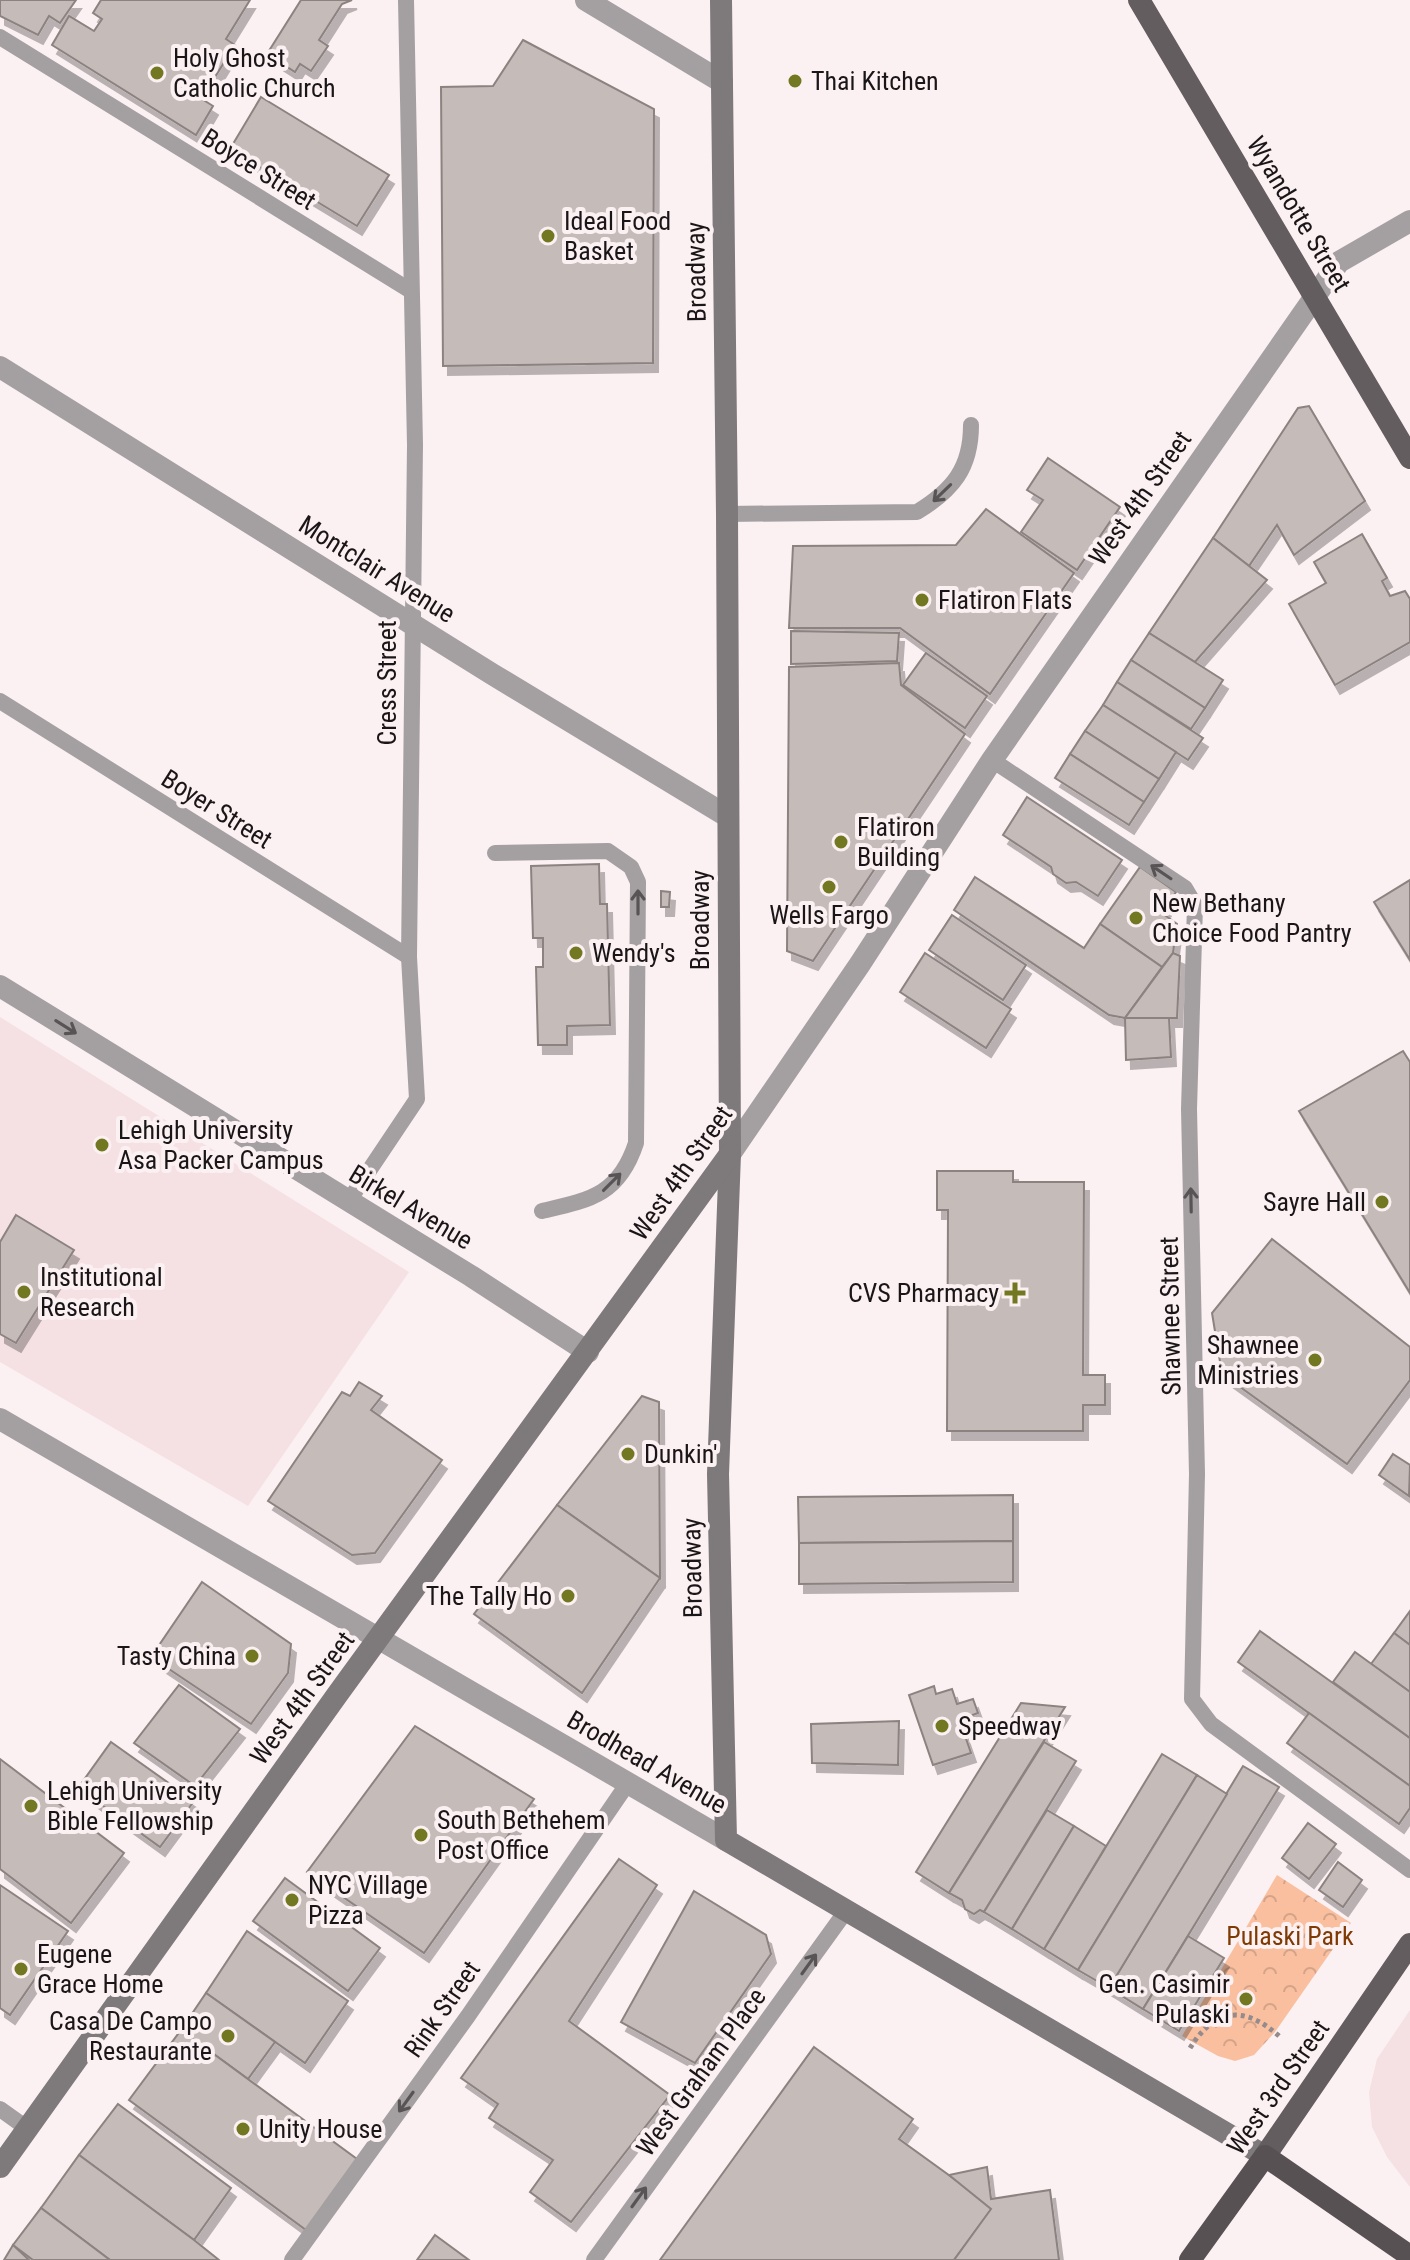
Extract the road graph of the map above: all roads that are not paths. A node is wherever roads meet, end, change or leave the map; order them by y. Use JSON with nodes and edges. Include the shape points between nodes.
{"nodes":[{"id":1,"x":406,"y":0,"type":"edge"},
{"id":2,"x":586,"y":0,"type":"edge"},
{"id":3,"x":721,"y":0,"type":"edge"},
{"id":4,"x":1139,"y":0,"type":"edge"},
{"id":5,"x":0,"y":37,"type":"edge"},
{"id":6,"x":722,"y":82,"type":"junction"},
{"id":7,"x":1410,"y":221,"type":"edge"},
{"id":8,"x":411,"y":291,"type":"junction"},
{"id":9,"x":1314,"y":295,"type":"junction"},
{"id":10,"x":0,"y":367,"type":"edge"},
{"id":11,"x":971,"y":425,"type":"dead end"},
{"id":12,"x":1410,"y":458,"type":"edge"},
{"id":13,"x":727,"y":514,"type":"junction"},
{"id":14,"x":411,"y":623,"type":"junction"},
{"id":15,"x":0,"y":701,"type":"edge"},
{"id":16,"x":992,"y":760,"type":"junction"},
{"id":17,"x":727,"y":816,"type":"junction"},
{"id":18,"x":495,"y":853,"type":"dead end"},
{"id":19,"x":409,"y":957,"type":"junction"},
{"id":20,"x":0,"y":986,"type":"edge"},
{"id":21,"x":730,"y":1154,"type":"junction"},
{"id":22,"x":348,"y":1202,"type":"junction"},
{"id":23,"x":542,"y":1211,"type":"dead end"},
{"id":24,"x":588,"y":1352,"type":"junction"},
{"id":25,"x":0,"y":1419,"type":"edge"},
{"id":26,"x":379,"y":1639,"type":"junction"},
{"id":27,"x":628,"y":1783,"type":"junction"},
{"id":28,"x":726,"y":1840,"type":"junction"},
{"id":29,"x":1410,"y":1870,"type":"edge"},
{"id":30,"x":846,"y":1911,"type":"junction"},
{"id":31,"x":1410,"y":1944,"type":"edge"},
{"id":32,"x":0,"y":2109,"type":"edge"},
{"id":33,"x":28,"y":2129,"type":"junction"},
{"id":34,"x":1265,"y":2156,"type":"junction"},
{"id":35,"x":0,"y":2167,"type":"edge"},
{"id":36,"x":1410,"y":2256,"type":"edge"},
{"id":37,"x":292,"y":2260,"type":"edge"},
{"id":38,"x":594,"y":2260,"type":"edge"},
{"id":39,"x":1190,"y":2260,"type":"edge"}],
"edges":[{"from":1,"to":8,"type":"lane","name":"Cress Street"},
{"from":2,"to":6,"type":"street"},
{"from":3,"to":6,"type":"main road","name":"Broadway"},
{"from":4,"to":9,"type":"main road","name":"Wyandotte Street"},
{"from":5,"to":8,"type":"lane","name":"Boyce Street"},
{"from":6,"to":13,"type":"main road","name":"Broadway"},
{"from":7,"to":9,"type":"street","name":"West 4th Street","via":[[1339,262]]},
{"from":8,"to":14,"type":"lane","name":"Cress Street"},
{"from":9,"to":12,"type":"main road","name":"Wyandotte Street"},
{"from":9,"to":16,"type":"street","name":"West 4th Street"},
{"from":10,"to":14,"type":"street","name":"Montclair Avenue"},
{"from":11,"to":13,"type":"lane","one_way":true,"via":[[971,447],[960,475],[941,497],[917,512]]},
{"from":13,"to":17,"type":"main road","name":"Broadway"},
{"from":14,"to":17,"type":"street","name":"Montclair Avenue"},
{"from":14,"to":19,"type":"lane","name":"Cress Street"},
{"from":15,"to":19,"type":"lane","name":"Boyer Street"},
{"from":16,"to":21,"type":"street","name":"West 4th Street"},
{"from":29,"to":16,"type":"lane","name":"Shawnee Street","one_way":true,"via":[[1211,1724],[1192,1699],[1197,1474],[1189,1109],[1195,905],[1185,888]]},
{"from":17,"to":21,"type":"main road","name":"Broadway"},
{"from":23,"to":18,"type":"lane","one_way":true,"via":[[589,1200],[606,1189],[631,1159],[636,1143],[638,882],[631,867],[608,851]]},
{"from":19,"to":22,"type":"lane","name":"Cress Street","via":[[417,1099]]},
{"from":20,"to":22,"type":"street","name":"Birkel Avenue","one_way":true},
{"from":21,"to":24,"type":"main road","name":"West 4th Street"},
{"from":21,"to":28,"type":"main road","name":"Broadway","via":[[718,1474]]},
{"from":22,"to":24,"type":"street","name":"Birkel Avenue"},
{"from":24,"to":26,"type":"main road","name":"West 4th Street"},
{"from":25,"to":26,"type":"street","name":"Brodhead Avenue"},
{"from":26,"to":27,"type":"street","name":"Brodhead Avenue"},
{"from":26,"to":33,"type":"main road","name":"West 4th Street"},
{"from":27,"to":28,"type":"street","name":"Brodhead Avenue"},
{"from":27,"to":37,"type":"lane","name":"Rink Street","one_way":true},
{"from":28,"to":30,"type":"main road","name":"Brodhead Avenue"},
{"from":30,"to":34,"type":"main road","name":"Brodhead Avenue"},
{"from":38,"to":30,"type":"lane","name":"West Graham Place","one_way":true},
{"from":31,"to":34,"type":"main road","name":"West 3rd Street"},
{"from":32,"to":33,"type":"lane"},
{"from":33,"to":35,"type":"main road","name":"West 4th Street"},
{"from":34,"to":36,"type":"highway"},
{"from":34,"to":39,"type":"highway","name":"West 3rd Street"}]}
